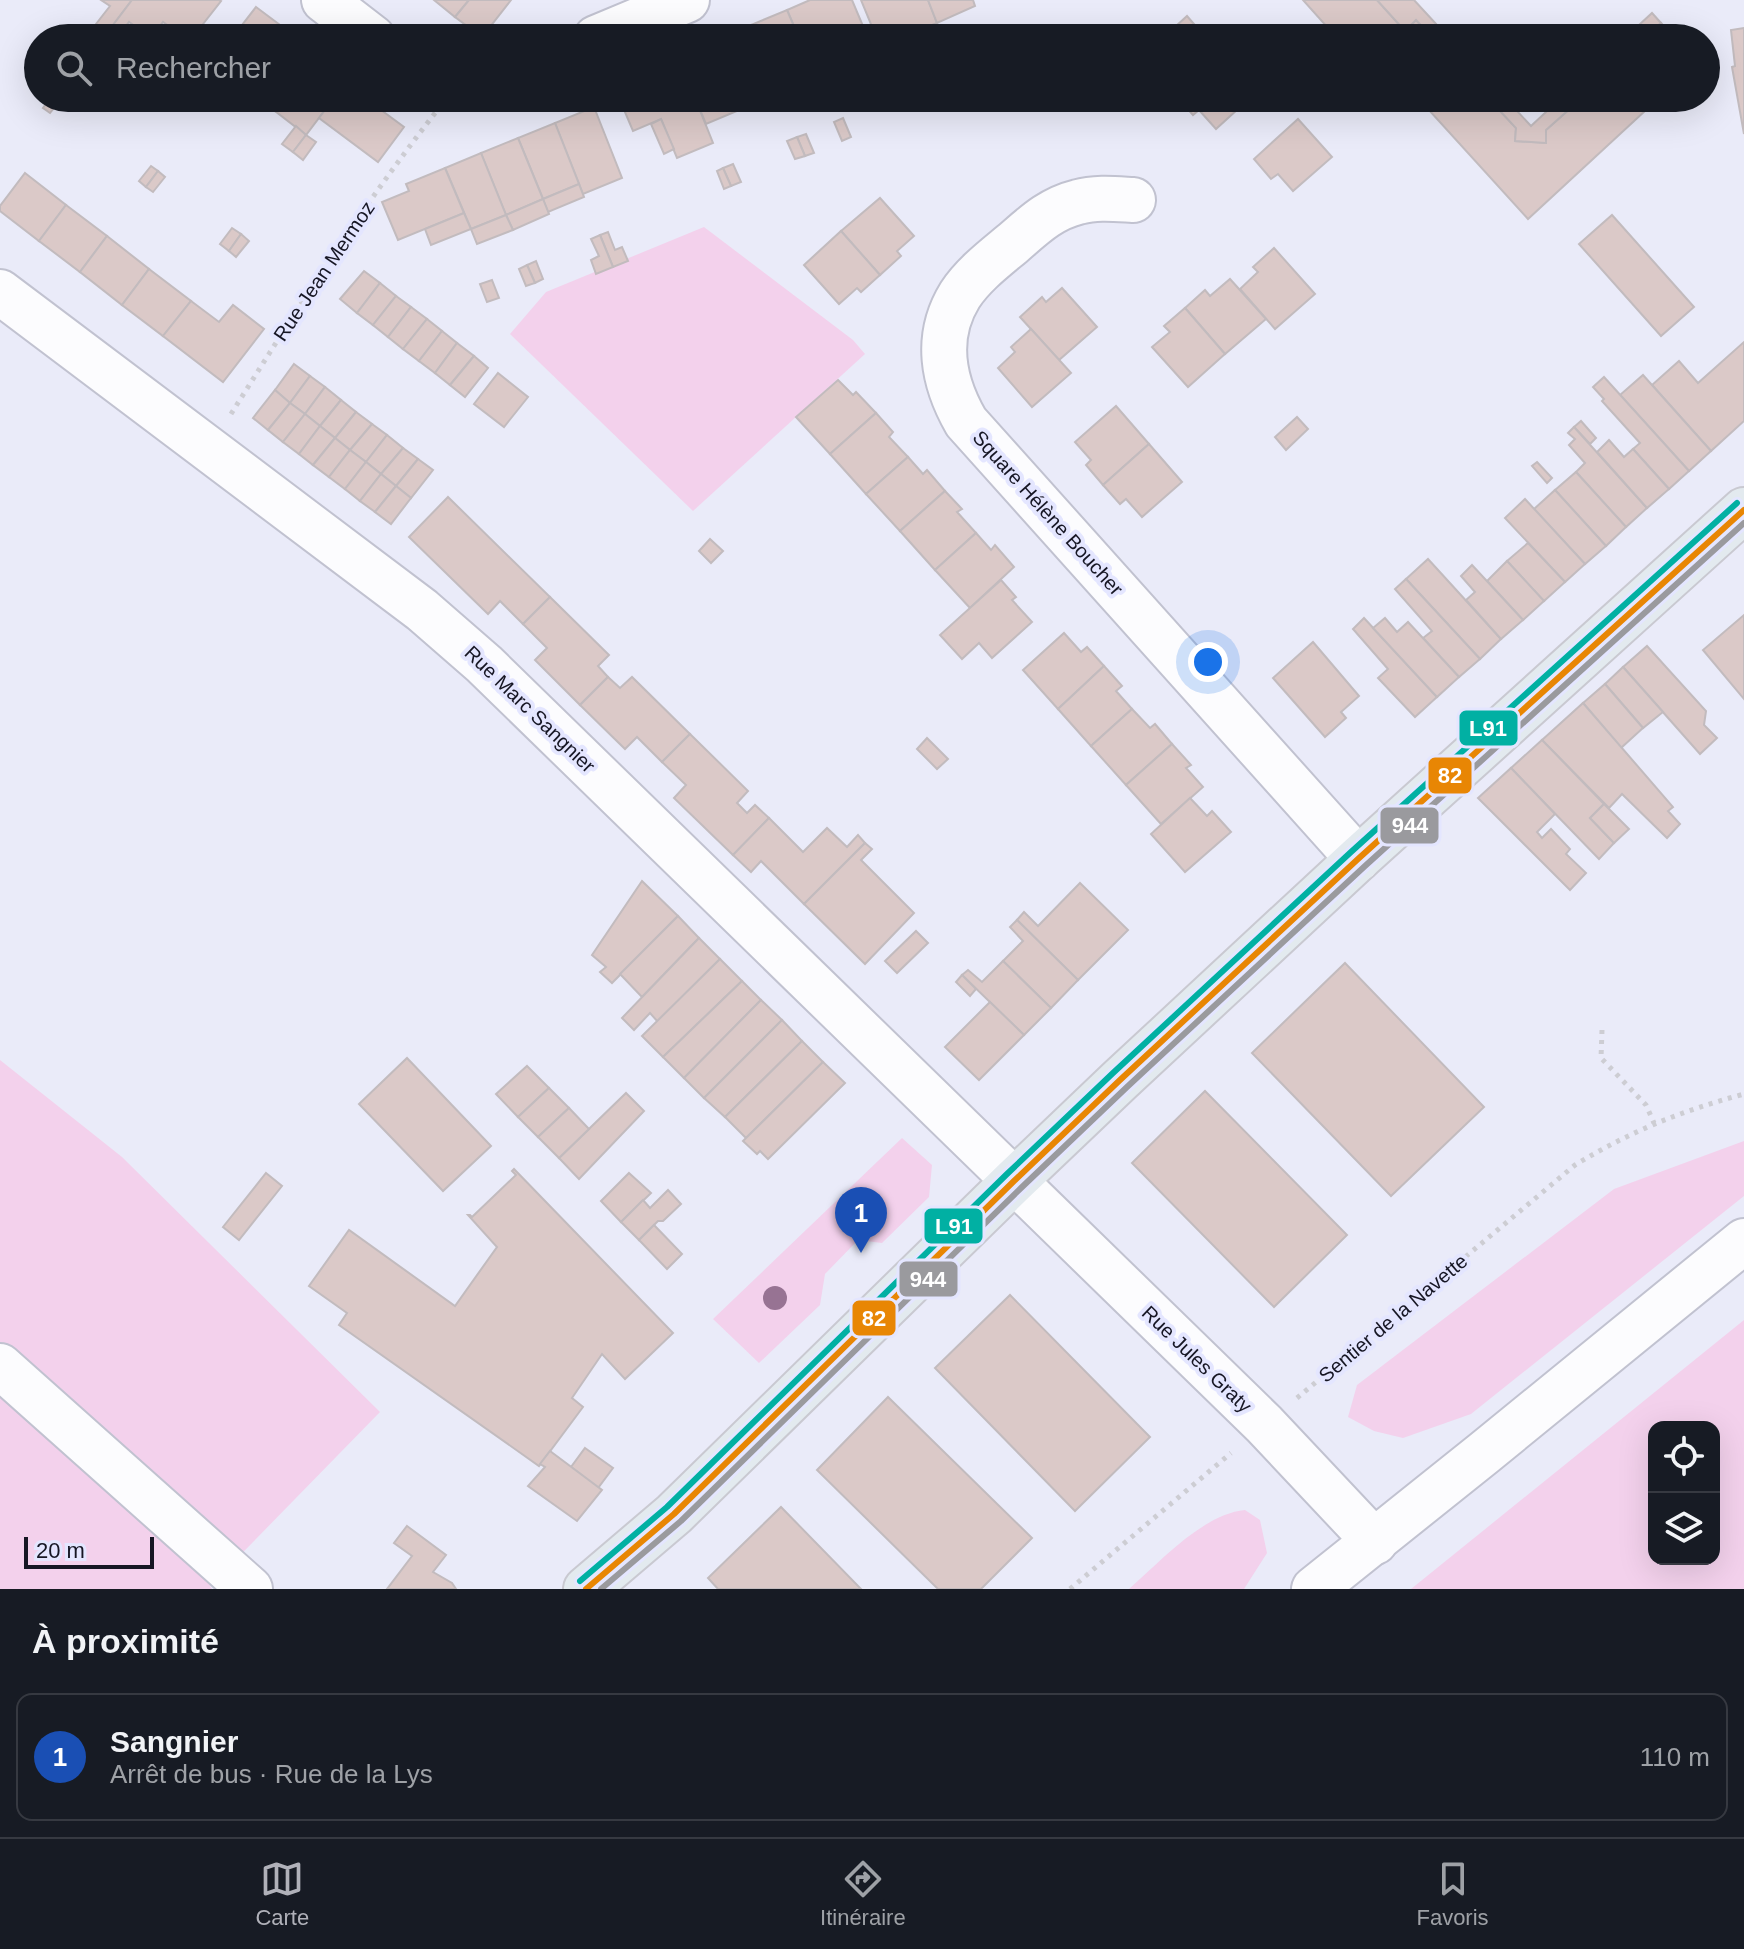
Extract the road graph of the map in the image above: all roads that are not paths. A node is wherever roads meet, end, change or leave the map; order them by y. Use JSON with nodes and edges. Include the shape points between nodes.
{"nodes":[{"id":1,"x":324,"y":0,"type":"edge"},
{"id":2,"x":687,"y":0,"type":"edge"},
{"id":3,"x":355,"y":24,"type":"edge"},
{"id":4,"x":630,"y":24,"type":"edge"},
{"id":5,"x":1133,"y":200,"type":"dead end"},
{"id":6,"x":0,"y":292,"type":"edge"},
{"id":7,"x":1744,"y":510,"type":"edge"},
{"id":8,"x":1358,"y":859,"type":"junction"},
{"id":9,"x":1014,"y":1181,"type":"junction"},
{"id":10,"x":1744,"y":1241,"type":"edge"},
{"id":11,"x":0,"y":1366,"type":"edge"},
{"id":12,"x":1375,"y":1542,"type":"junction"},
{"id":13,"x":250,"y":1589,"type":"edge"},
{"id":14,"x":586,"y":1589,"type":"edge"},
{"id":15,"x":1314,"y":1589,"type":"edge"}],
"edges":[{"from":1,"to":3,"type":"street"},
{"from":2,"to":4,"type":"street"},
{"from":5,"to":8,"type":"street","name":"Square Hélène Boucher","via":[[1081,201],[1044,216],[976,275],[951,313],[945,337],[948,383],[966,422]]},
{"from":6,"to":9,"type":"street","name":"Rue Marc Sangnier","via":[[463,644]]},
{"from":7,"to":8,"type":"main road"},
{"from":8,"to":9,"type":"main road"},
{"from":9,"to":12,"type":"street","name":"Rue Jules Graty","via":[[1264,1424]]},
{"from":9,"to":14,"type":"main road","via":[[674,1514]]},
{"from":10,"to":12,"type":"street"},
{"from":11,"to":13,"type":"street"},
{"from":12,"to":15,"type":"street"}]}
